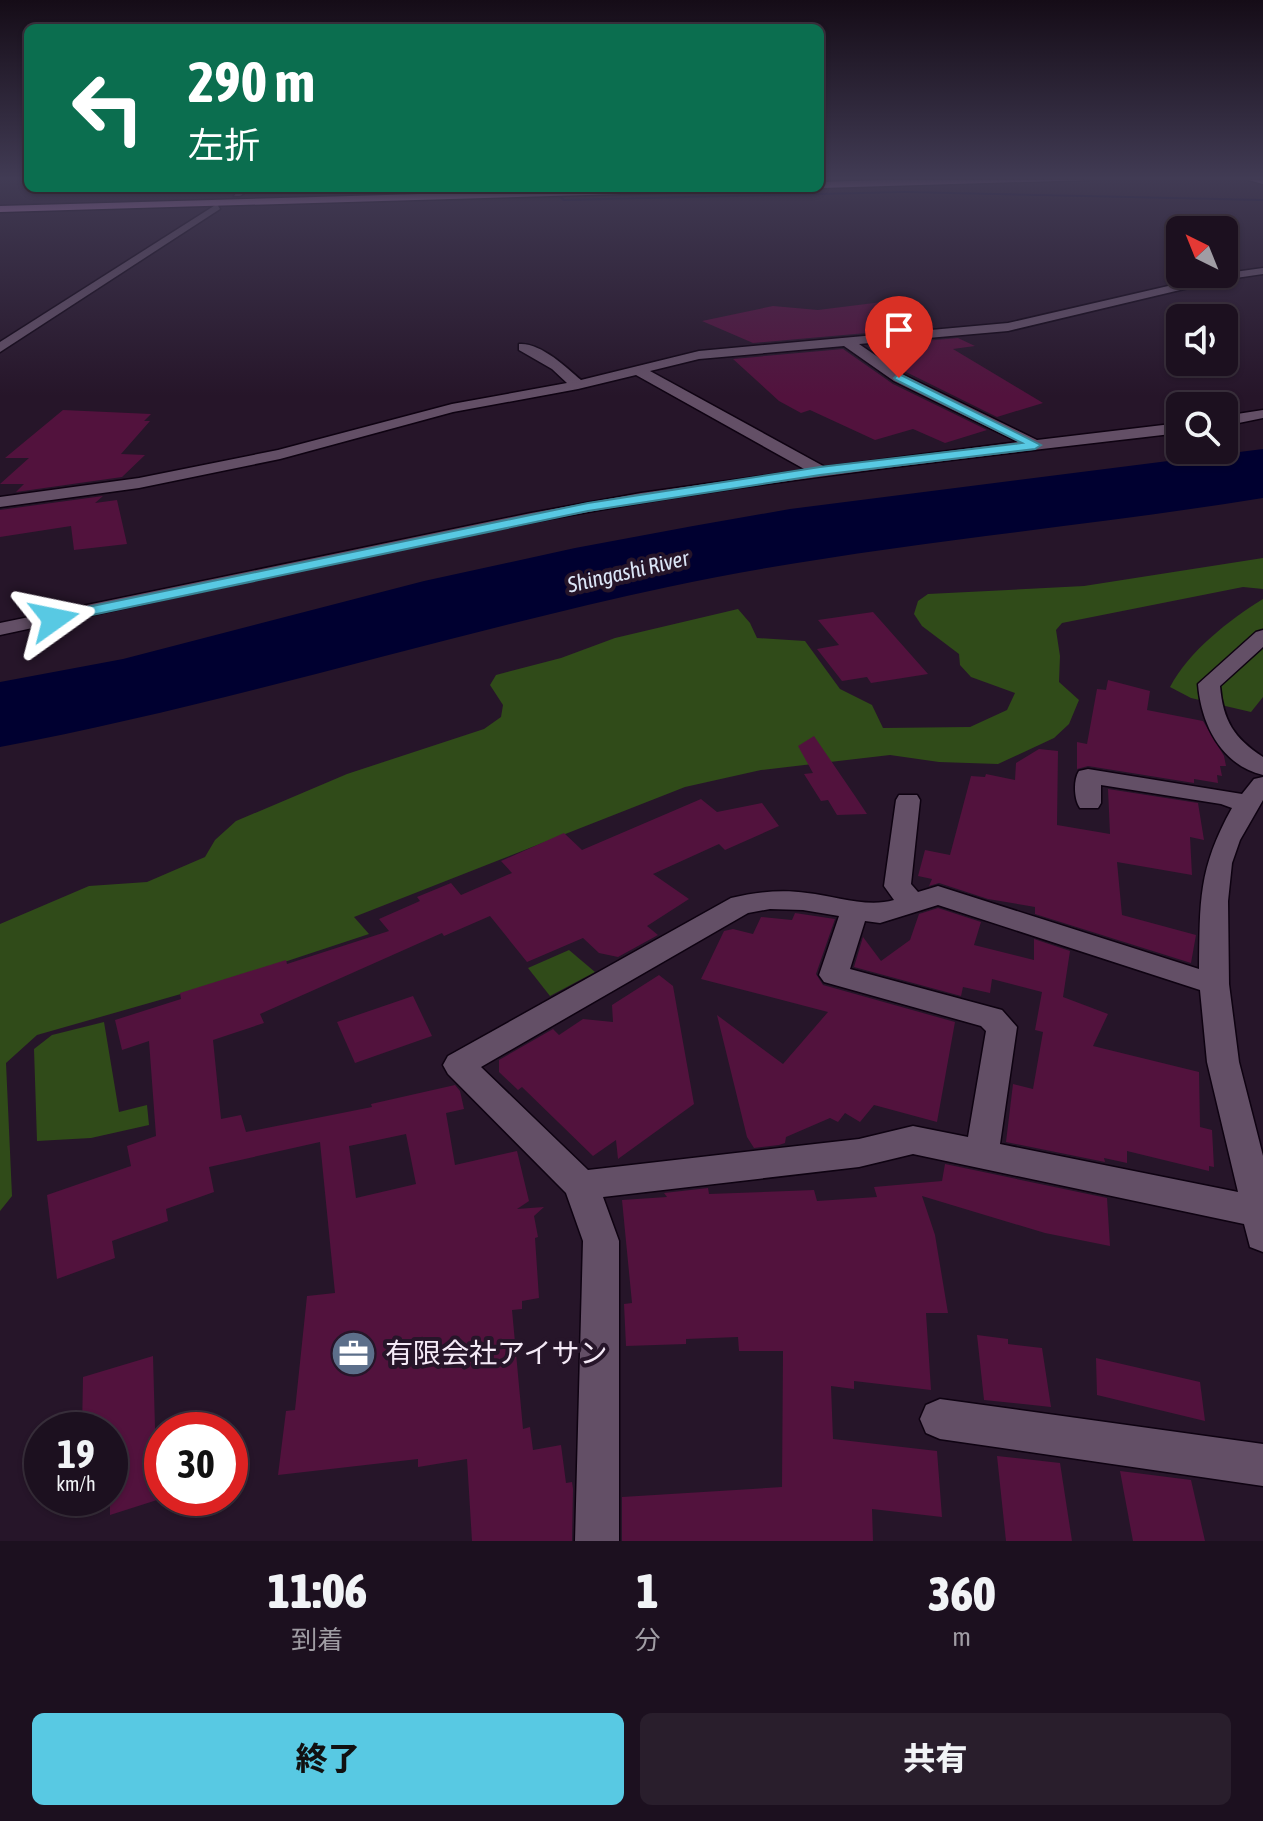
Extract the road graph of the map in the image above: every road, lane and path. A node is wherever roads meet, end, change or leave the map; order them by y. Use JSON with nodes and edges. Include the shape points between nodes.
{"nodes":[{"id":1,"x":148,"y":252,"type":"edge"},
{"id":2,"x":1263,"y":271,"type":"edge"},
{"id":3,"x":847,"y":342,"type":"junction"},
{"id":4,"x":524,"y":347,"type":"dead end"},
{"id":5,"x":0,"y":348,"type":"edge"},
{"id":6,"x":637,"y":370,"type":"junction"},
{"id":7,"x":578,"y":385,"type":"junction"},
{"id":8,"x":1263,"y":414,"type":"edge"},
{"id":9,"x":1238,"y":418,"type":"edge"},
{"id":10,"x":1166,"y":430,"type":"edge"},
{"id":11,"x":1035,"y":445,"type":"junction"},
{"id":12,"x":820,"y":471,"type":"junction"},
{"id":13,"x":0,"y":502,"type":"edge"},
{"id":14,"x":0,"y":629,"type":"edge"},
{"id":15,"x":1263,"y":636,"type":"edge"},
{"id":16,"x":1263,"y":768,"type":"edge"},
{"id":17,"x":1254,"y":794,"type":"edge"},
{"id":18,"x":908,"y":800,"type":"dead end"},
{"id":19,"x":1089,"y":803,"type":"dead end"},
{"id":20,"x":913,"y":903,"type":"junction"},
{"id":21,"x":855,"y":909,"type":"junction"},
{"id":22,"x":1214,"y":984,"type":"junction"},
{"id":23,"x":982,"y":1152,"type":"junction"},
{"id":24,"x":581,"y":1185,"type":"junction"},
{"id":25,"x":1262,"y":1224,"type":"edge"},
{"id":26,"x":940,"y":1419,"type":"dead end"},
{"id":27,"x":1263,"y":1465,"type":"edge"},
{"id":28,"x":597,"y":1541,"type":"edge"}],
"edges":[{"from":1,"to":5,"type":"street"},
{"from":2,"to":3,"type":"street","via":[[1008,327]]},
{"from":3,"to":6,"type":"street","via":[[712,353]]},
{"from":3,"to":11,"type":"street","via":[[899,378]]},
{"from":4,"to":7,"type":"street"},
{"from":6,"to":7,"type":"street"},
{"from":6,"to":12,"type":"street"},
{"from":7,"to":13,"type":"street","via":[[452,408],[175,476]]},
{"from":8,"to":9,"type":"street"},
{"from":10,"to":11,"type":"street"},
{"from":11,"to":12,"type":"street"},
{"from":12,"to":14,"type":"street","via":[[588,507]]},
{"from":15,"to":16,"type":"street","via":[[1209,684],[1216,729]]},
{"from":17,"to":19,"type":"street","via":[[1226,797],[1088,776]]},
{"from":17,"to":22,"type":"street","via":[[1219,863]]},
{"from":18,"to":20,"type":"street","via":[[897,886]]},
{"from":20,"to":21,"type":"street","via":[[880,914]]},
{"from":20,"to":22,"type":"street","via":[[938,895]]},
{"from":21,"to":23,"type":"street","via":[[834,975],[991,1018],[1002,1027]]},
{"from":21,"to":24,"type":"street","via":[[792,900],[741,905],[459,1065]]},
{"from":22,"to":25,"type":"street","via":[[1223,1062]]},
{"from":23,"to":24,"type":"street","via":[[913,1140],[859,1153]]},
{"from":23,"to":25,"type":"street"},
{"from":24,"to":28,"type":"street","via":[[601,1241]]},
{"from":26,"to":27,"type":"street"}]}
